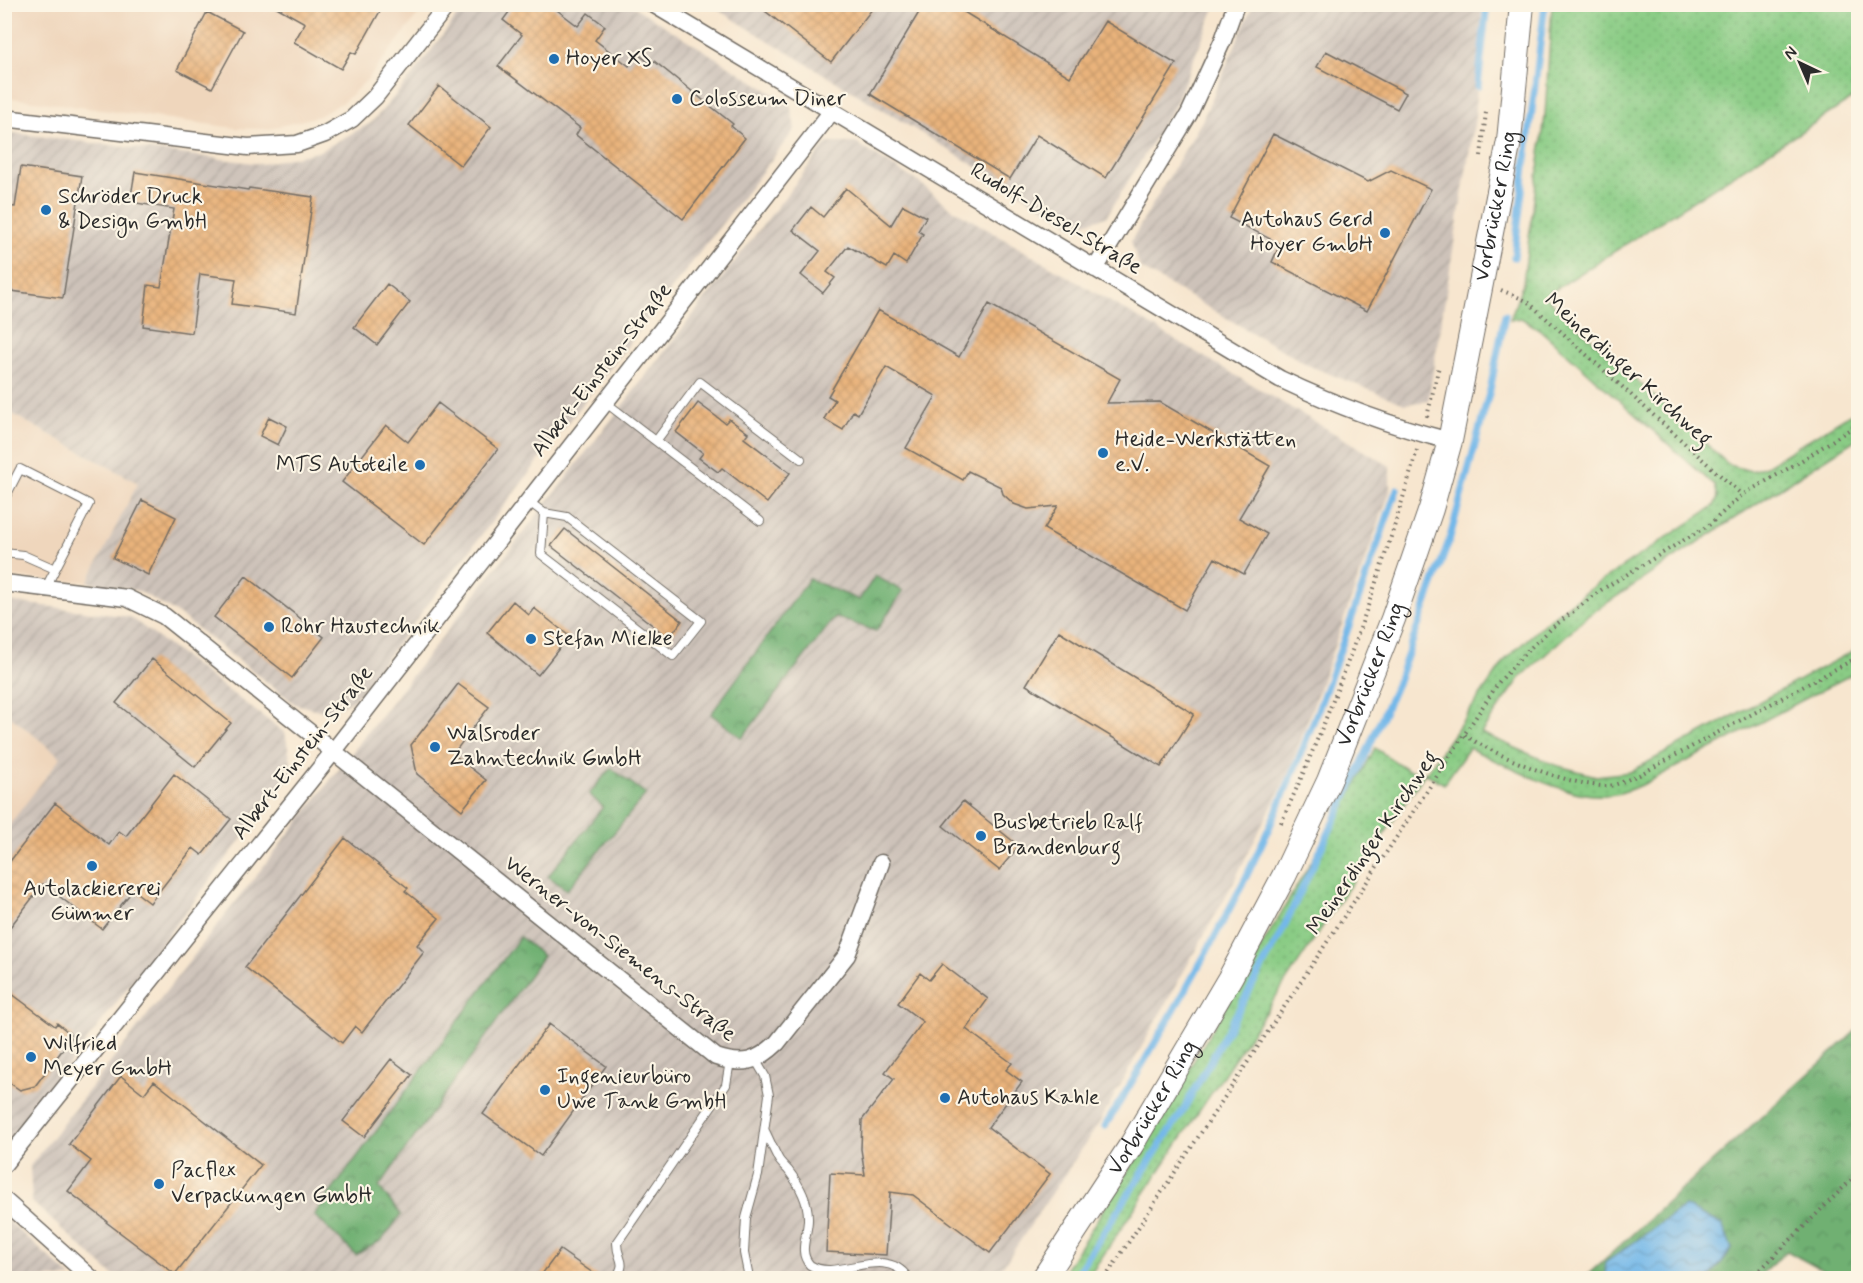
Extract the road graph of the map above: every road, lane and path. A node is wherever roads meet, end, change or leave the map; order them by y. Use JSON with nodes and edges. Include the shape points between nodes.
{"nodes":[{"id":1,"x":448,"y":4,"type":"edge"},
{"id":2,"x":653,"y":4,"type":"edge"},
{"id":3,"x":1236,"y":4,"type":"edge"},
{"id":4,"x":1522,"y":4,"type":"edge"},
{"id":5,"x":1487,"y":109,"type":"dead end"},
{"id":6,"x":831,"y":111,"type":"junction"},
{"id":7,"x":4,"y":118,"type":"edge"},
{"id":8,"x":1479,"y":167,"type":"dead end"},
{"id":9,"x":1095,"y":269,"type":"junction"},
{"id":10,"x":1481,"y":287,"type":"junction"},
{"id":11,"x":1441,"y":358,"type":"dead end"},
{"id":12,"x":605,"y":402,"type":"junction"},
{"id":13,"x":1428,"y":412,"type":"dead end"},
{"id":14,"x":1858,"y":424,"type":"edge"},
{"id":15,"x":656,"y":441,"type":"junction"},
{"id":16,"x":1450,"y":441,"type":"junction"},
{"id":17,"x":801,"y":459,"type":"dead end"},
{"id":18,"x":1413,"y":463,"type":"dead end"},
{"id":19,"x":1742,"y":495,"type":"junction"},
{"id":20,"x":4,"y":500,"type":"edge"},
{"id":21,"x":528,"y":501,"type":"junction"},
{"id":22,"x":544,"y":513,"type":"junction"},
{"id":23,"x":760,"y":521,"type":"dead end"},
{"id":24,"x":4,"y":553,"type":"edge"},
{"id":25,"x":55,"y":569,"type":"junction"},
{"id":26,"x":4,"y":583,"type":"edge"},
{"id":27,"x":46,"y":587,"type":"junction"},
{"id":28,"x":1858,"y":657,"type":"edge"},
{"id":29,"x":1465,"y":735,"type":"junction"},
{"id":30,"x":333,"y":752,"type":"junction"},
{"id":31,"x":1277,"y":831,"type":"dead end"},
{"id":32,"x":881,"y":863,"type":"dead end"},
{"id":33,"x":755,"y":1059,"type":"junction"},
{"id":34,"x":730,"y":1061,"type":"junction"},
{"id":35,"x":765,"y":1131,"type":"junction"},
{"id":36,"x":4,"y":1164,"type":"edge"},
{"id":37,"x":1858,"y":1173,"type":"edge"},
{"id":38,"x":4,"y":1200,"type":"edge"},
{"id":39,"x":91,"y":1278,"type":"edge"},
{"id":40,"x":616,"y":1278,"type":"edge"},
{"id":41,"x":749,"y":1278,"type":"edge"},
{"id":42,"x":908,"y":1278,"type":"edge"},
{"id":43,"x":1044,"y":1278,"type":"edge"},
{"id":44,"x":1105,"y":1278,"type":"edge"},
{"id":45,"x":1752,"y":1278,"type":"edge"}],
"edges":[{"from":1,"to":7,"type":"street","via":[[375,97],[352,119],[297,144],[248,147]]},
{"from":2,"to":6,"type":"street","name":"Rudolf-Diesel-Straße"},
{"from":3,"to":9,"type":"street","via":[[1189,114]]},
{"from":4,"to":10,"type":"main road","name":"Vorbrücker Ring","via":[[1509,141]]},
{"from":5,"to":8,"type":"path"},
{"from":6,"to":9,"type":"street","name":"Rudolf-Diesel-Straße"},
{"from":6,"to":12,"type":"street","name":"Albert-Einstein-Straße"},
{"from":9,"to":16,"type":"street","name":"Rudolf-Diesel-Straße","via":[[1290,384],[1371,418]]},
{"from":10,"to":16,"type":"main road","name":"Vorbrücker Ring"},
{"from":10,"to":19,"type":"path","name":"Meinerdinger Kirchweg","via":[[1507,291],[1527,301]]},
{"from":11,"to":13,"type":"path"},
{"from":12,"to":15,"type":"lane"},
{"from":12,"to":21,"type":"street","name":"Albert-Einstein-Straße"},
{"from":14,"to":19,"type":"path","name":"Meinerdinger Kirchweg"},
{"from":15,"to":17,"type":"lane","via":[[700,382]]},
{"from":15,"to":23,"type":"lane"},
{"from":16,"to":43,"type":"main road","name":"Vorbrücker Ring","via":[[1394,619],[1329,781],[1289,865],[1231,976],[1132,1144]]},
{"from":18,"to":31,"type":"path","via":[[1359,632],[1306,769]]},
{"from":19,"to":29,"type":"path","name":"Meinerdinger Kirchweg","via":[[1709,525],[1601,590],[1553,627],[1500,682]]},
{"from":20,"to":25,"type":"lane","via":[[20,469],[89,504]]},
{"from":21,"to":22,"type":"lane"},
{"from":21,"to":30,"type":"street","name":"Albert-Einstein-Straße"},
{"from":22,"to":22,"type":"lane","via":[[567,517],[701,621],[673,656],[541,554]]},
{"from":24,"to":25,"type":"lane","via":[[23,555]]},
{"from":25,"to":27,"type":"lane"},
{"from":26,"to":27,"type":"street","name":"Werner-von-Siemens-Straße"},
{"from":27,"to":30,"type":"street","name":"Werner-von-Siemens-Straße","via":[[127,598],[164,616]]},
{"from":28,"to":29,"type":"path","via":[[1639,775],[1610,786],[1572,780],[1521,763],[1482,747]]},
{"from":29,"to":44,"type":"path","name":"Meinerdinger Kirchweg"},
{"from":30,"to":34,"type":"street","name":"Werner-von-Siemens-Straße","via":[[716,1057]]},
{"from":30,"to":36,"type":"street","name":"Albert-Einstein-Straße"},
{"from":32,"to":33,"type":"street","name":"Werner-von-Siemens-Straße","via":[[847,955],[777,1043]]},
{"from":33,"to":34,"type":"street","name":"Werner-von-Siemens-Straße"},
{"from":33,"to":35,"type":"lane","via":[[765,1076],[769,1095]]},
{"from":34,"to":40,"type":"lane","via":[[726,1085],[617,1243],[623,1267]]},
{"from":35,"to":41,"type":"lane","via":[[746,1218],[744,1253]]},
{"from":35,"to":42,"type":"lane","via":[[780,1162],[800,1189],[808,1216],[803,1251],[810,1266],[827,1276],[879,1266],[894,1268]]},
{"from":37,"to":45,"type":"path"},
{"from":38,"to":39,"type":"street"}]}
